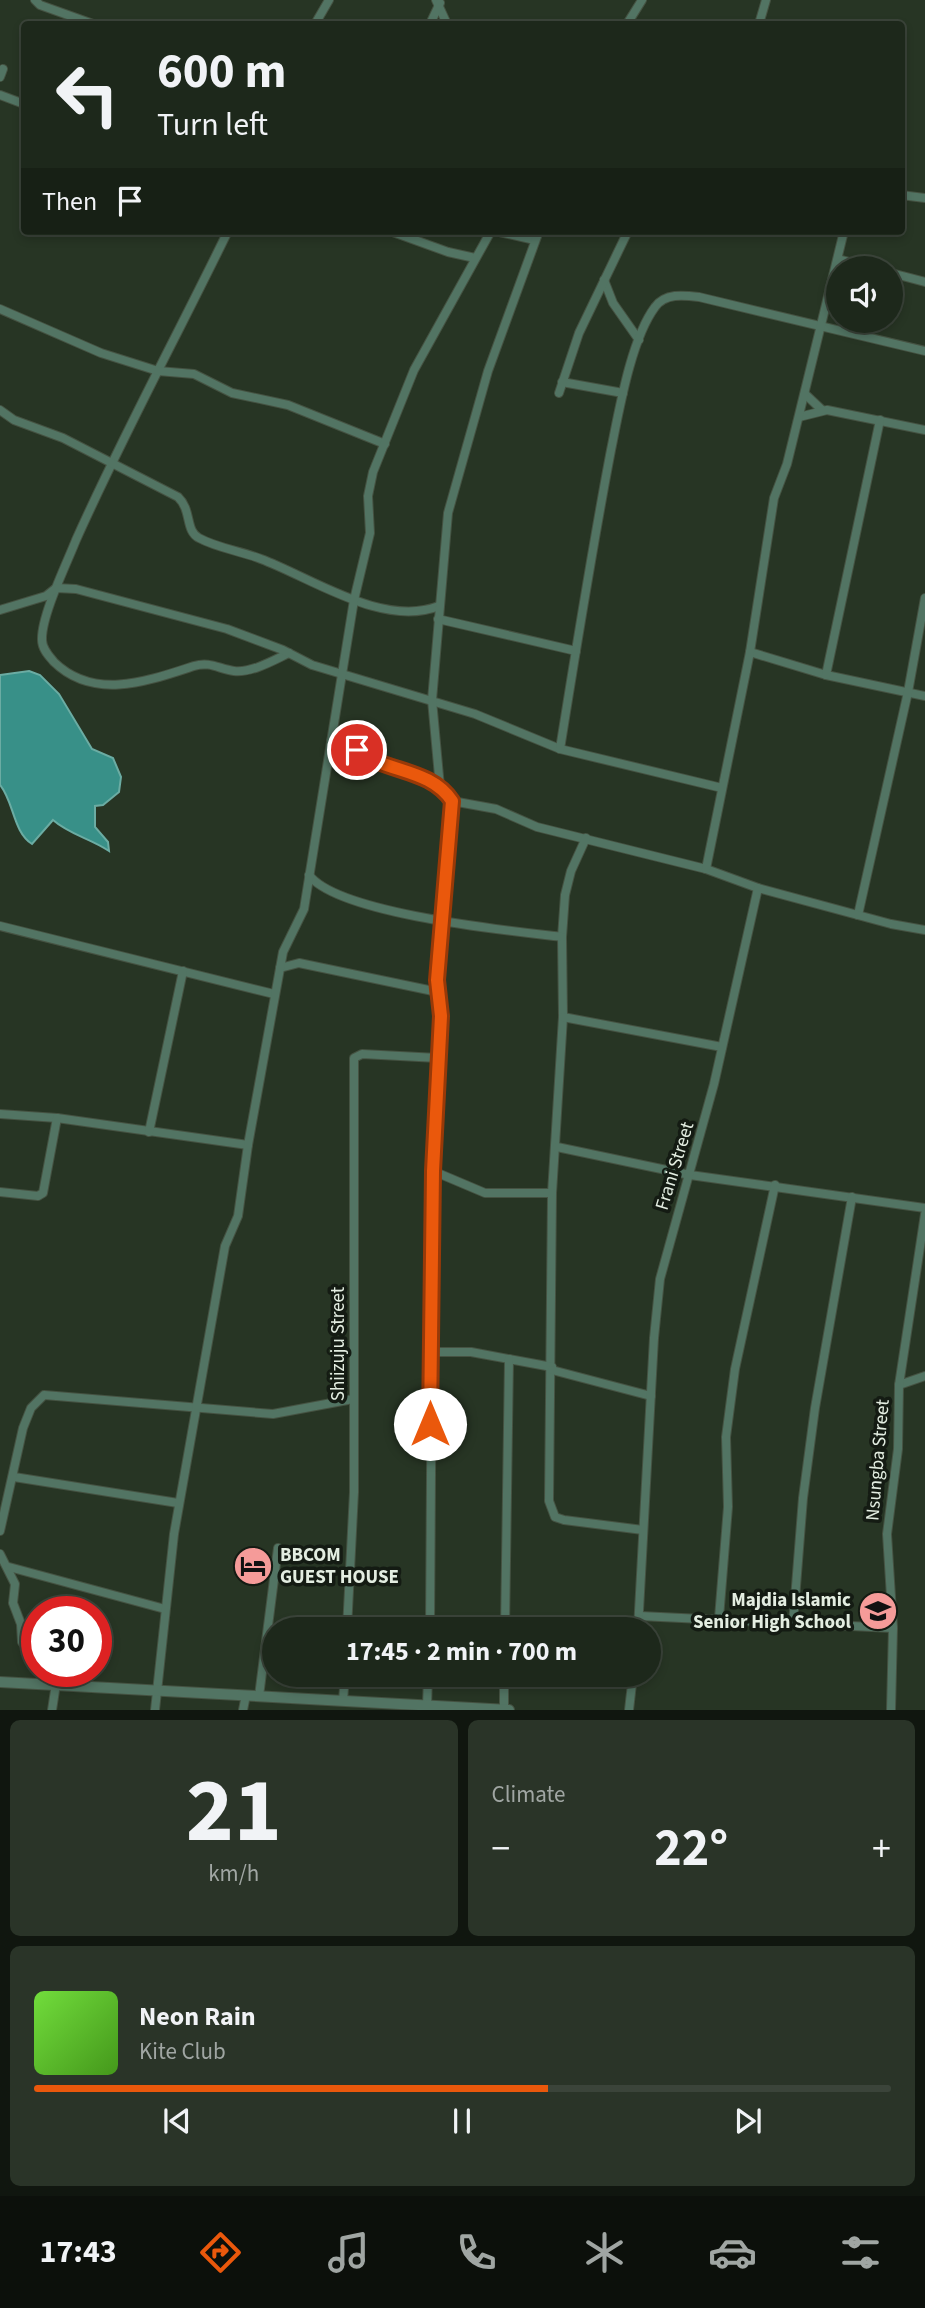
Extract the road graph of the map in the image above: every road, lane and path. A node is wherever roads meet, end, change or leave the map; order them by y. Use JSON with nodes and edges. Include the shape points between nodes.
{"nodes":[{"id":1,"x":35,"y":0,"type":"edge"},
{"id":2,"x":329,"y":0,"type":"edge"},
{"id":3,"x":642,"y":0,"type":"edge"},
{"id":4,"x":766,"y":0,"type":"edge"},
{"id":5,"x":438,"y":2,"type":"edge"},
{"id":6,"x":85,"y":21,"type":"edge"},
{"id":7,"x":317,"y":21,"type":"edge"},
{"id":8,"x":431,"y":21,"type":"edge"},
{"id":9,"x":446,"y":21,"type":"edge"},
{"id":10,"x":629,"y":21,"type":"edge"},
{"id":11,"x":760,"y":21,"type":"edge"},
{"id":12,"x":0,"y":95,"type":"edge"},
{"id":13,"x":21,"y":103,"type":"edge"},
{"id":14,"x":905,"y":196,"type":"edge"},
{"id":15,"x":925,"y":198,"type":"edge"},
{"id":16,"x":226,"y":235,"type":"edge"},
{"id":17,"x":401,"y":235,"type":"edge"},
{"id":18,"x":490,"y":235,"type":"edge"},
{"id":19,"x":626,"y":235,"type":"edge"},
{"id":20,"x":844,"y":235,"type":"edge"},
{"id":21,"x":537,"y":236,"type":"edge"},
{"id":22,"x":839,"y":256,"type":"edge"},
{"id":23,"x":475,"y":258,"type":"junction"},
{"id":24,"x":903,"y":276,"type":"edge"},
{"id":25,"x":604,"y":280,"type":"junction"},
{"id":26,"x":925,"y":282,"type":"edge"},
{"id":27,"x":0,"y":309,"type":"edge"},
{"id":28,"x":826,"y":309,"type":"edge"},
{"id":29,"x":822,"y":326,"type":"junction"},
{"id":30,"x":639,"y":340,"type":"junction"},
{"id":31,"x":925,"y":351,"type":"edge"},
{"id":32,"x":158,"y":371,"type":"junction"},
{"id":33,"x":562,"y":382,"type":"junction"},
{"id":34,"x":559,"y":393,"type":"dead end"},
{"id":35,"x":623,"y":393,"type":"junction"},
{"id":36,"x":805,"y":394,"type":"junction"},
{"id":37,"x":822,"y":410,"type":"junction"},
{"id":38,"x":0,"y":411,"type":"edge"},
{"id":39,"x":799,"y":417,"type":"junction"},
{"id":40,"x":880,"y":419,"type":"junction"},
{"id":41,"x":925,"y":430,"type":"edge"},
{"id":42,"x":385,"y":444,"type":"junction"},
{"id":43,"x":110,"y":463,"type":"junction"},
{"id":44,"x":55,"y":588,"type":"junction"},
{"id":45,"x":925,"y":598,"type":"edge"},
{"id":46,"x":354,"y":600,"type":"junction"},
{"id":47,"x":439,"y":606,"type":"junction"},
{"id":48,"x":0,"y":610,"type":"edge"},
{"id":49,"x":422,"y":613,"type":"junction"},
{"id":50,"x":438,"y":622,"type":"junction"},
{"id":51,"x":576,"y":651,"type":"junction"},
{"id":52,"x":750,"y":652,"type":"junction"},
{"id":53,"x":289,"y":653,"type":"junction"},
{"id":54,"x":343,"y":672,"type":"junction"},
{"id":55,"x":826,"y":675,"type":"junction"},
{"id":56,"x":908,"y":692,"type":"junction"},
{"id":57,"x":925,"y":696,"type":"edge"},
{"id":58,"x":432,"y":700,"type":"junction"},
{"id":59,"x":331,"y":741,"type":"junction"},
{"id":60,"x":560,"y":749,"type":"junction"},
{"id":61,"x":440,"y":787,"type":"junction"},
{"id":62,"x":722,"y":789,"type":"junction"},
{"id":63,"x":452,"y":801,"type":"junction"},
{"id":64,"x":586,"y":838,"type":"junction"},
{"id":65,"x":706,"y":869,"type":"junction"},
{"id":66,"x":309,"y":874,"type":"junction"},
{"id":67,"x":758,"y":888,"type":"junction"},
{"id":68,"x":858,"y":915,"type":"junction"},
{"id":69,"x":444,"y":923,"type":"junction"},
{"id":70,"x":0,"y":926,"type":"edge"},
{"id":71,"x":925,"y":930,"type":"edge"},
{"id":72,"x":562,"y":937,"type":"junction"},
{"id":73,"x":280,"y":968,"type":"junction"},
{"id":74,"x":183,"y":971,"type":"junction"},
{"id":75,"x":438,"y":992,"type":"junction"},
{"id":76,"x":274,"y":994,"type":"junction"},
{"id":77,"x":563,"y":1017,"type":"junction"},
{"id":78,"x":722,"y":1047,"type":"junction"},
{"id":79,"x":438,"y":1058,"type":"junction"},
{"id":80,"x":0,"y":1114,"type":"edge"},
{"id":81,"x":57,"y":1118,"type":"junction"},
{"id":82,"x":149,"y":1132,"type":"junction"},
{"id":83,"x":248,"y":1144,"type":"junction"},
{"id":84,"x":557,"y":1147,"type":"junction"},
{"id":85,"x":433,"y":1171,"type":"junction"},
{"id":86,"x":690,"y":1175,"type":"junction"},
{"id":87,"x":775,"y":1185,"type":"junction"},
{"id":88,"x":0,"y":1192,"type":"edge"},
{"id":89,"x":552,"y":1193,"type":"junction"},
{"id":90,"x":852,"y":1197,"type":"junction"},
{"id":91,"x":925,"y":1208,"type":"edge"},
{"id":92,"x":925,"y":1214,"type":"edge"},
{"id":93,"x":921,"y":1265,"type":"edge"},
{"id":94,"x":430,"y":1352,"type":"junction"},
{"id":95,"x":509,"y":1359,"type":"junction"},
{"id":96,"x":552,"y":1369,"type":"junction"},
{"id":97,"x":925,"y":1376,"type":"edge"},
{"id":98,"x":899,"y":1385,"type":"junction"},
{"id":99,"x":651,"y":1396,"type":"junction"},
{"id":100,"x":354,"y":1399,"type":"junction"},
{"id":101,"x":195,"y":1410,"type":"junction"},
{"id":102,"x":14,"y":1477,"type":"junction"},
{"id":103,"x":178,"y":1503,"type":"junction"},
{"id":104,"x":643,"y":1530,"type":"junction"},
{"id":105,"x":0,"y":1531,"type":"edge"},
{"id":106,"x":278,"y":1548,"type":"dead end"},
{"id":107,"x":0,"y":1554,"type":"edge"},
{"id":108,"x":9,"y":1567,"type":"junction"},
{"id":109,"x":165,"y":1609,"type":"junction"},
{"id":110,"x":640,"y":1616,"type":"joint"},
{"id":111,"x":348,"y":1617,"type":"edge"},
{"id":112,"x":430,"y":1617,"type":"edge"},
{"id":113,"x":505,"y":1617,"type":"edge"},
{"id":114,"x":719,"y":1618,"type":"junction"},
{"id":115,"x":21,"y":1624,"type":"edge"},
{"id":116,"x":793,"y":1624,"type":"junction"},
{"id":117,"x":893,"y":1628,"type":"junction"},
{"id":118,"x":0,"y":1682,"type":"edge"},
{"id":119,"x":21,"y":1683,"type":"edge"},
{"id":120,"x":52,"y":1687,"type":"edge"},
{"id":121,"x":105,"y":1687,"type":"edge"},
{"id":122,"x":344,"y":1687,"type":"edge"},
{"id":123,"x":428,"y":1687,"type":"edge"},
{"id":124,"x":505,"y":1687,"type":"edge"},
{"id":125,"x":632,"y":1687,"type":"edge"},
{"id":126,"x":158,"y":1690,"type":"junction"},
{"id":127,"x":246,"y":1695,"type":"junction"},
{"id":128,"x":260,"y":1696,"type":"junction"},
{"id":129,"x":343,"y":1701,"type":"junction"},
{"id":130,"x":427,"y":1707,"type":"junction"},
{"id":131,"x":506,"y":1709,"type":"edge"},
{"id":132,"x":52,"y":1710,"type":"edge"},
{"id":133,"x":155,"y":1710,"type":"edge"},
{"id":134,"x":243,"y":1710,"type":"edge"},
{"id":135,"x":629,"y":1710,"type":"edge"},
{"id":136,"x":891,"y":1710,"type":"edge"}],
"edges":[{"from":1,"to":6,"type":"street"},
{"from":2,"to":7,"type":"street"},
{"from":3,"to":10,"type":"street"},
{"from":4,"to":11,"type":"street"},
{"from":5,"to":8,"type":"street"},
{"from":5,"to":9,"type":"street"},
{"from":12,"to":13,"type":"street"},
{"from":14,"to":15,"type":"street"},
{"from":16,"to":32,"type":"street"},
{"from":17,"to":23,"type":"street"},
{"from":18,"to":23,"type":"street"},
{"from":19,"to":25,"type":"street"},
{"from":20,"to":22,"type":"street"},
{"from":21,"to":47,"type":"street","via":[[457,473],[443,541]]},
{"from":23,"to":42,"type":"street","via":[[414,370]]},
{"from":24,"to":26,"type":"street"},
{"from":25,"to":30,"type":"street","via":[[613,303]]},
{"from":25,"to":33,"type":"street"},
{"from":27,"to":32,"type":"street","via":[[101,354]]},
{"from":28,"to":29,"type":"street"},
{"from":29,"to":30,"type":"street","via":[[678,296],[655,307]]},
{"from":29,"to":31,"type":"street"},
{"from":29,"to":36,"type":"street"},
{"from":30,"to":35,"type":"street"},
{"from":32,"to":42,"type":"street","via":[[194,374],[232,393],[288,405]]},
{"from":32,"to":43,"type":"street"},
{"from":33,"to":34,"type":"street"},
{"from":33,"to":35,"type":"street"},
{"from":35,"to":51,"type":"street"},
{"from":36,"to":37,"type":"street"},
{"from":36,"to":39,"type":"street"},
{"from":37,"to":39,"type":"street"},
{"from":37,"to":40,"type":"street"},
{"from":38,"to":43,"type":"street"},
{"from":39,"to":52,"type":"street","via":[[774,498]]},
{"from":40,"to":41,"type":"street"},
{"from":40,"to":55,"type":"street"},
{"from":42,"to":46,"type":"street","via":[[369,485],[372,523]]},
{"from":43,"to":44,"type":"street"},
{"from":43,"to":46,"type":"street","via":[[178,497],[199,538],[260,558]]},
{"from":44,"to":48,"type":"street","via":[[46,596]]},
{"from":44,"to":53,"type":"street","via":[[76,589],[227,629]]},
{"from":44,"to":53,"type":"street","via":[[42,640],[47,654],[65,673],[82,680],[137,685],[203,663],[240,671]]},
{"from":45,"to":56,"type":"street"},
{"from":46,"to":49,"type":"street"},
{"from":46,"to":54,"type":"street"},
{"from":47,"to":49,"type":"street"},
{"from":47,"to":50,"type":"street"},
{"from":49,"to":50,"type":"street"},
{"from":50,"to":51,"type":"street"},
{"from":50,"to":58,"type":"street"},
{"from":51,"to":60,"type":"street"},
{"from":52,"to":55,"type":"street"},
{"from":52,"to":62,"type":"street"},
{"from":53,"to":54,"type":"street","via":[[312,665]]},
{"from":54,"to":58,"type":"street"},
{"from":54,"to":59,"type":"street"},
{"from":55,"to":56,"type":"street"},
{"from":56,"to":57,"type":"street"},
{"from":56,"to":68,"type":"street"},
{"from":58,"to":60,"type":"street"},
{"from":58,"to":61,"type":"street"},
{"from":59,"to":61,"type":"street"},
{"from":59,"to":66,"type":"street"},
{"from":60,"to":62,"type":"street"},
{"from":61,"to":63,"type":"street"},
{"from":62,"to":65,"type":"street"},
{"from":63,"to":64,"type":"street","via":[[496,809],[537,827]]},
{"from":63,"to":69,"type":"street"},
{"from":64,"to":65,"type":"street"},
{"from":64,"to":72,"type":"street","via":[[565,895]]},
{"from":65,"to":67,"type":"street"},
{"from":66,"to":69,"type":"street","via":[[325,890]]},
{"from":66,"to":73,"type":"street","via":[[302,917],[285,946]]},
{"from":67,"to":68,"type":"street"},
{"from":67,"to":78,"type":"street","name":"Frani Street"},
{"from":68,"to":71,"type":"street"},
{"from":69,"to":72,"type":"street"},
{"from":69,"to":75,"type":"street"},
{"from":70,"to":74,"type":"street"},
{"from":72,"to":77,"type":"street"},
{"from":73,"to":75,"type":"street","via":[[299,963]]},
{"from":73,"to":76,"type":"street"},
{"from":74,"to":76,"type":"street"},
{"from":74,"to":82,"type":"street"},
{"from":75,"to":79,"type":"street"},
{"from":76,"to":83,"type":"street"},
{"from":77,"to":78,"type":"street"},
{"from":77,"to":84,"type":"street"},
{"from":78,"to":86,"type":"street","name":"Frani Street"},
{"from":79,"to":85,"type":"street"},
{"from":79,"to":100,"type":"street","name":"Shiizuju Street","via":[[362,1054],[355,1058]]},
{"from":80,"to":81,"type":"street"},
{"from":81,"to":82,"type":"street"},
{"from":81,"to":88,"type":"street","via":[[43,1193]]},
{"from":82,"to":83,"type":"street"},
{"from":83,"to":101,"type":"street","via":[[238,1216],[225,1246]]},
{"from":84,"to":86,"type":"street"},
{"from":84,"to":89,"type":"street"},
{"from":85,"to":89,"type":"street","via":[[485,1193]]},
{"from":85,"to":94,"type":"street"},
{"from":86,"to":87,"type":"street"},
{"from":86,"to":99,"type":"street","name":"Frani Street","via":[[660,1279]]},
{"from":87,"to":90,"type":"street"},
{"from":87,"to":114,"type":"street","via":[[735,1369],[728,1423]]},
{"from":89,"to":96,"type":"street"},
{"from":90,"to":91,"type":"street"},
{"from":90,"to":116,"type":"street","via":[[815,1408]]},
{"from":92,"to":93,"type":"street","name":"Nsungba Street"},
{"from":93,"to":98,"type":"street","name":"Nsungba Street"},
{"from":94,"to":95,"type":"street","via":[[457,1350]]},
{"from":94,"to":112,"type":"street"},
{"from":95,"to":96,"type":"street"},
{"from":95,"to":113,"type":"street"},
{"from":96,"to":99,"type":"street"},
{"from":96,"to":104,"type":"street","via":[[551,1511],[564,1520]]},
{"from":97,"to":98,"type":"street"},
{"from":98,"to":117,"type":"street","name":"Nsungba Street","via":[[898,1449],[887,1534]]},
{"from":99,"to":104,"type":"street","name":"Frani Street"},
{"from":100,"to":101,"type":"street","via":[[273,1414]]},
{"from":100,"to":111,"type":"street","name":"Shiizuju Street"},
{"from":101,"to":102,"type":"street","via":[[44,1395],[23,1428]]},
{"from":101,"to":103,"type":"street"},
{"from":102,"to":103,"type":"street"},
{"from":102,"to":105,"type":"street"},
{"from":103,"to":109,"type":"street"},
{"from":104,"to":110,"type":"street","name":"Frani Street"},
{"from":106,"to":128,"type":"street"},
{"from":107,"to":108,"type":"street"},
{"from":108,"to":109,"type":"street"},
{"from":108,"to":115,"type":"street","via":[[15,1584],[13,1603]]},
{"from":109,"to":126,"type":"street"},
{"from":110,"to":114,"type":"street"},
{"from":114,"to":116,"type":"street"},
{"from":116,"to":117,"type":"street"},
{"from":117,"to":136,"type":"street","name":"Nsungba Street"},
{"from":118,"to":119,"type":"street"},
{"from":120,"to":132,"type":"street"},
{"from":121,"to":126,"type":"street"},
{"from":122,"to":129,"type":"street"},
{"from":123,"to":130,"type":"street"},
{"from":124,"to":131,"type":"street"},
{"from":125,"to":135,"type":"street"},
{"from":126,"to":127,"type":"street"},
{"from":126,"to":133,"type":"street"},
{"from":127,"to":128,"type":"street"},
{"from":127,"to":134,"type":"street"},
{"from":128,"to":129,"type":"street"},
{"from":129,"to":130,"type":"street"},
{"from":130,"to":131,"type":"street"}]}
